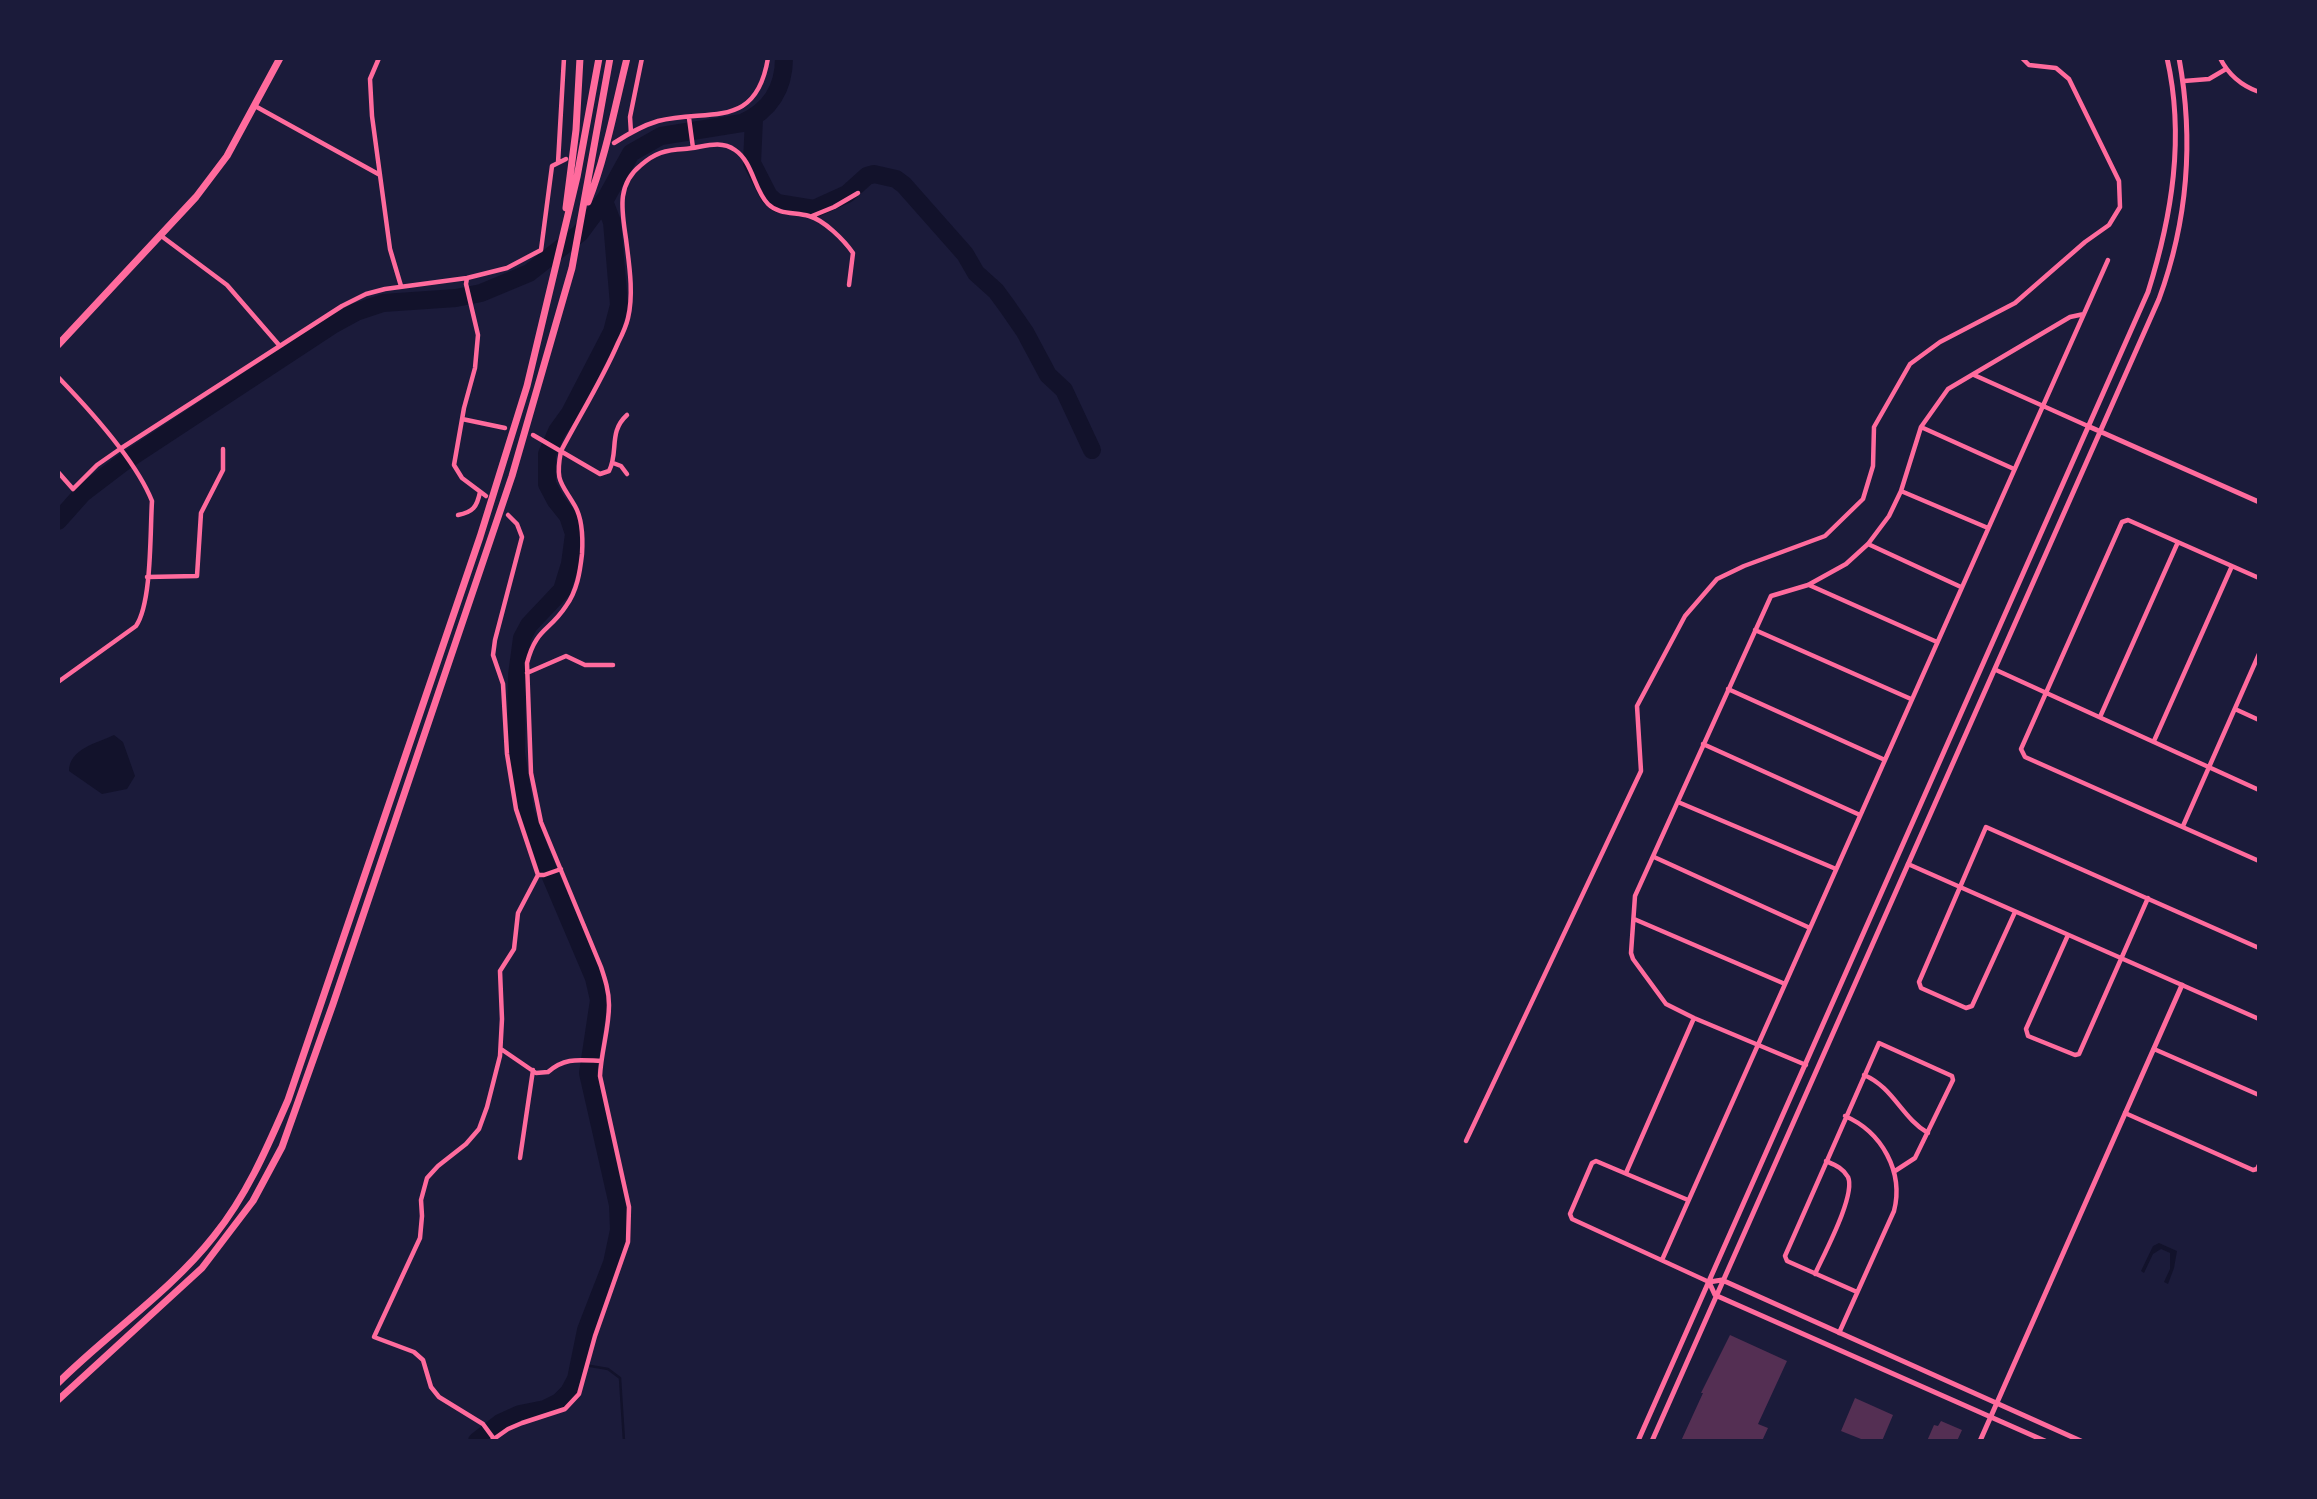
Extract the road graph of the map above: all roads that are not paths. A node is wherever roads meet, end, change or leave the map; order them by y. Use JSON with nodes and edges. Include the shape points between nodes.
{"nodes":[{"id":1,"x":280,"y":58,"type":"edge"},
{"id":2,"x":379,"y":58,"type":"edge"},
{"id":3,"x":564,"y":58,"type":"edge"},
{"id":4,"x":580,"y":58,"type":"edge"},
{"id":5,"x":599,"y":58,"type":"edge"},
{"id":6,"x":610,"y":58,"type":"edge"},
{"id":7,"x":627,"y":58,"type":"edge"},
{"id":8,"x":642,"y":58,"type":"edge"},
{"id":9,"x":768,"y":58,"type":"edge"},
{"id":10,"x":2022,"y":58,"type":"edge"},
{"id":11,"x":2167,"y":58,"type":"edge"},
{"id":12,"x":2179,"y":58,"type":"edge"},
{"id":13,"x":2220,"y":58,"type":"edge"},
{"id":14,"x":2226,"y":69,"type":"junction"},
{"id":15,"x":2184,"y":81,"type":"junction"},
{"id":16,"x":2259,"y":92,"type":"edge"},
{"id":17,"x":255,"y":106,"type":"junction"},
{"id":18,"x":689,"y":120,"type":"junction"},
{"id":19,"x":631,"y":133,"type":"junction"},
{"id":20,"x":614,"y":143,"type":"dead end"},
{"id":21,"x":693,"y":147,"type":"junction"},
{"id":22,"x":566,"y":159,"type":"dead end"},
{"id":23,"x":558,"y":163,"type":"junction"},
{"id":24,"x":380,"y":175,"type":"junction"},
{"id":25,"x":858,"y":193,"type":"dead end"},
{"id":26,"x":811,"y":216,"type":"junction"},
{"id":27,"x":581,"y":220,"type":"junction"},
{"id":28,"x":160,"y":235,"type":"junction"},
{"id":29,"x":2108,"y":260,"type":"dead end"},
{"id":30,"x":558,"y":264,"type":"junction"},
{"id":31,"x":467,"y":281,"type":"junction"},
{"id":32,"x":849,"y":285,"type":"dead end"},
{"id":33,"x":401,"y":286,"type":"junction"},
{"id":34,"x":2085,"y":314,"type":"junction"},
{"id":35,"x":58,"y":345,"type":"edge"},
{"id":36,"x":279,"y":345,"type":"junction"},
{"id":37,"x":1973,"y":374,"type":"junction"},
{"id":38,"x":58,"y":377,"type":"edge"},
{"id":39,"x":2043,"y":407,"type":"junction"},
{"id":40,"x":627,"y":415,"type":"dead end"},
{"id":41,"x":462,"y":419,"type":"junction"},
{"id":42,"x":2090,"y":427,"type":"junction"},
{"id":43,"x":505,"y":428,"type":"dead end"},
{"id":44,"x":1922,"y":428,"type":"junction"},
{"id":45,"x":2101,"y":431,"type":"junction"},
{"id":46,"x":533,"y":435,"type":"dead end"},
{"id":47,"x":223,"y":449,"type":"dead end"},
{"id":48,"x":559,"y":449,"type":"junction"},
{"id":49,"x":121,"y":451,"type":"junction"},
{"id":50,"x":613,"y":463,"type":"junction"},
{"id":51,"x":2014,"y":469,"type":"junction"},
{"id":52,"x":58,"y":472,"type":"edge"},
{"id":53,"x":627,"y":474,"type":"dead end"},
{"id":54,"x":1901,"y":491,"type":"junction"},
{"id":55,"x":480,"y":492,"type":"junction"},
{"id":56,"x":486,"y":496,"type":"dead end"},
{"id":57,"x":2259,"y":502,"type":"edge"},
{"id":58,"x":458,"y":515,"type":"dead end"},
{"id":59,"x":508,"y":515,"type":"dead end"},
{"id":60,"x":1988,"y":528,"type":"junction"},
{"id":61,"x":2178,"y":542,"type":"junction"},
{"id":62,"x":1868,"y":544,"type":"junction"},
{"id":63,"x":2232,"y":566,"type":"junction"},
{"id":64,"x":147,"y":577,"type":"junction"},
{"id":65,"x":2259,"y":578,"type":"edge"},
{"id":66,"x":1808,"y":585,"type":"junction"},
{"id":67,"x":1961,"y":587,"type":"junction"},
{"id":68,"x":1755,"y":630,"type":"junction"},
{"id":69,"x":1937,"y":642,"type":"junction"},
{"id":70,"x":2259,"y":654,"type":"edge"},
{"id":71,"x":613,"y":665,"type":"dead end"},
{"id":72,"x":1996,"y":670,"type":"junction"},
{"id":73,"x":527,"y":673,"type":"junction"},
{"id":74,"x":58,"y":682,"type":"edge"},
{"id":75,"x":1728,"y":689,"type":"junction"},
{"id":76,"x":2045,"y":693,"type":"junction"},
{"id":77,"x":1912,"y":699,"type":"junction"},
{"id":78,"x":2235,"y":709,"type":"junction"},
{"id":79,"x":2100,"y":717,"type":"junction"},
{"id":80,"x":2259,"y":720,"type":"edge"},
{"id":81,"x":2154,"y":741,"type":"junction"},
{"id":82,"x":1703,"y":744,"type":"junction"},
{"id":83,"x":1885,"y":760,"type":"junction"},
{"id":84,"x":2209,"y":768,"type":"junction"},
{"id":85,"x":2259,"y":790,"type":"edge"},
{"id":86,"x":1678,"y":802,"type":"junction"},
{"id":87,"x":1860,"y":815,"type":"junction"},
{"id":88,"x":2183,"y":827,"type":"junction"},
{"id":89,"x":1654,"y":857,"type":"junction"},
{"id":90,"x":2259,"y":861,"type":"edge"},
{"id":91,"x":1908,"y":863,"type":"junction"},
{"id":92,"x":1836,"y":869,"type":"junction"},
{"id":93,"x":559,"y":870,"type":"junction"},
{"id":94,"x":541,"y":875,"type":"junction"},
{"id":95,"x":1960,"y":887,"type":"junction"},
{"id":96,"x":2148,"y":898,"type":"junction"},
{"id":97,"x":2015,"y":912,"type":"junction"},
{"id":98,"x":1634,"y":919,"type":"junction"},
{"id":99,"x":1810,"y":928,"type":"junction"},
{"id":100,"x":2068,"y":935,"type":"junction"},
{"id":101,"x":2259,"y":947,"type":"edge"},
{"id":102,"x":2122,"y":959,"type":"junction"},
{"id":103,"x":1785,"y":984,"type":"junction"},
{"id":104,"x":2182,"y":985,"type":"junction"},
{"id":105,"x":1694,"y":1018,"type":"junction"},
{"id":106,"x":2259,"y":1019,"type":"edge"},
{"id":107,"x":1757,"y":1045,"type":"junction"},
{"id":108,"x":501,"y":1048,"type":"junction"},
{"id":109,"x":2154,"y":1049,"type":"junction"},
{"id":110,"x":601,"y":1061,"type":"junction"},
{"id":111,"x":1806,"y":1065,"type":"junction"},
{"id":112,"x":533,"y":1070,"type":"junction"},
{"id":113,"x":1864,"y":1075,"type":"junction"},
{"id":114,"x":2259,"y":1095,"type":"edge"},
{"id":115,"x":2125,"y":1113,"type":"junction"},
{"id":116,"x":1845,"y":1116,"type":"junction"},
{"id":117,"x":1928,"y":1133,"type":"junction"},
{"id":118,"x":1466,"y":1141,"type":"dead end"},
{"id":119,"x":520,"y":1157,"type":"dead end"},
{"id":120,"x":1826,"y":1161,"type":"junction"},
{"id":121,"x":2259,"y":1165,"type":"edge"},
{"id":122,"x":1895,"y":1171,"type":"junction"},
{"id":123,"x":1626,"y":1173,"type":"junction"},
{"id":124,"x":1688,"y":1200,"type":"junction"},
{"id":125,"x":1662,"y":1260,"type":"junction"},
{"id":126,"x":1815,"y":1274,"type":"junction"},
{"id":127,"x":1722,"y":1280,"type":"junction"},
{"id":128,"x":1709,"y":1282,"type":"junction"},
{"id":129,"x":1857,"y":1292,"type":"junction"},
{"id":130,"x":1715,"y":1296,"type":"junction"},
{"id":131,"x":1838,"y":1334,"type":"junction"},
{"id":132,"x":58,"y":1383,"type":"edge"},
{"id":133,"x":58,"y":1400,"type":"edge"},
{"id":134,"x":1996,"y":1403,"type":"junction"},
{"id":135,"x":1991,"y":1416,"type":"junction"},
{"id":136,"x":492,"y":1438,"type":"edge"},
{"id":137,"x":1638,"y":1441,"type":"edge"},
{"id":138,"x":1652,"y":1441,"type":"edge"},
{"id":139,"x":1980,"y":1441,"type":"edge"},
{"id":140,"x":2045,"y":1441,"type":"edge"},
{"id":141,"x":2081,"y":1441,"type":"edge"}],
"edges":[{"from":1,"to":17,"type":"main road"},
{"from":2,"to":24,"type":"street","via":[[370,79]]},
{"from":3,"to":23,"type":"street"},
{"from":4,"to":30,"type":"main road"},
{"from":5,"to":30,"type":"main road"},
{"from":6,"to":27,"type":"main road"},
{"from":7,"to":27,"type":"main road","via":[[600,170]]},
{"from":8,"to":19,"type":"street"},
{"from":9,"to":18,"type":"street","via":[[761,86],[744,106]]},
{"from":10,"to":118,"type":"street","via":[[2029,65],[2056,68],[2068,79],[2119,181],[2120,207],[2109,225],[2015,303],[1940,342],[1910,364],[1874,426],[1873,466],[1863,499],[1825,536],[1717,579],[1685,616],[1637,706],[1641,771]]},
{"from":11,"to":42,"type":"street","via":[[2175,133],[2168,218],[2148,292]]},
{"from":12,"to":15,"type":"street"},
{"from":13,"to":14,"type":"street"},
{"from":14,"to":15,"type":"street","via":[[2210,79]]},
{"from":14,"to":16,"type":"street"},
{"from":15,"to":45,"type":"street","via":[[2187,174],[2178,238],[2159,299]]},
{"from":17,"to":24,"type":"street"},
{"from":17,"to":28,"type":"main road","via":[[227,156]]},
{"from":18,"to":19,"type":"street","via":[[661,120]]},
{"from":18,"to":21,"type":"street"},
{"from":19,"to":20,"type":"street"},
{"from":21,"to":26,"type":"street","via":[[725,145],[738,151],[770,206]]},
{"from":21,"to":48,"type":"street","via":[[660,152],[627,180],[622,215],[630,282],[628,319],[610,364]]},
{"from":22,"to":23,"type":"street"},
{"from":23,"to":31,"type":"street","via":[[552,166],[541,250]]},
{"from":24,"to":33,"type":"street","via":[[390,249]]},
{"from":25,"to":26,"type":"street"},
{"from":26,"to":32,"type":"street","via":[[853,253]]},
{"from":27,"to":133,"type":"main road","via":[[572,268],[512,476],[282,1147],[253,1201],[201,1268]]},
{"from":28,"to":35,"type":"main road"},
{"from":28,"to":36,"type":"street","via":[[227,285]]},
{"from":29,"to":34,"type":"street"},
{"from":30,"to":132,"type":"main road","via":[[527,386],[480,537],[288,1100],[258,1169],[212,1239]]},
{"from":31,"to":33,"type":"street"},
{"from":31,"to":41,"type":"street","via":[[478,335]]},
{"from":33,"to":36,"type":"street","via":[[366,294]]},
{"from":34,"to":37,"type":"street","via":[[2070,317]]},
{"from":34,"to":39,"type":"street"},
{"from":36,"to":49,"type":"street"},
{"from":37,"to":39,"type":"street"},
{"from":37,"to":44,"type":"street","via":[[1948,389]]},
{"from":38,"to":49,"type":"street"},
{"from":39,"to":42,"type":"street"},
{"from":39,"to":51,"type":"street"},
{"from":40,"to":50,"type":"street","via":[[613,438]]},
{"from":41,"to":43,"type":"street"},
{"from":41,"to":55,"type":"street","via":[[454,465]]},
{"from":42,"to":45,"type":"street"},
{"from":42,"to":111,"type":"street"},
{"from":44,"to":51,"type":"street"},
{"from":44,"to":54,"type":"street"},
{"from":45,"to":57,"type":"street"},
{"from":45,"to":72,"type":"street"},
{"from":46,"to":48,"type":"street"},
{"from":47,"to":64,"type":"street","via":[[223,470],[201,513],[197,576]]},
{"from":48,"to":50,"type":"street","via":[[600,474],[609,471]]},
{"from":48,"to":73,"type":"street","via":[[557,473],[580,520],[581,558],[576,589],[531,647]]},
{"from":49,"to":52,"type":"street","via":[[97,465],[73,489]]},
{"from":49,"to":64,"type":"street","via":[[152,501]]},
{"from":50,"to":53,"type":"street"},
{"from":51,"to":60,"type":"street"},
{"from":54,"to":60,"type":"street"},
{"from":54,"to":62,"type":"street"},
{"from":55,"to":56,"type":"street"},
{"from":55,"to":58,"type":"street","via":[[471,512]]},
{"from":59,"to":94,"type":"street","via":[[522,537],[493,655],[502,684],[516,809]]},
{"from":60,"to":67,"type":"street"},
{"from":61,"to":63,"type":"street"},
{"from":61,"to":76,"type":"street","via":[[2128,520],[2122,522]]},
{"from":61,"to":79,"type":"street"},
{"from":62,"to":66,"type":"street","via":[[1846,564]]},
{"from":62,"to":67,"type":"street"},
{"from":63,"to":65,"type":"street"},
{"from":63,"to":81,"type":"street"},
{"from":64,"to":74,"type":"street","via":[[144,609],[136,626]]},
{"from":66,"to":68,"type":"street","via":[[1771,596]]},
{"from":66,"to":69,"type":"street"},
{"from":67,"to":69,"type":"street"},
{"from":68,"to":75,"type":"street"},
{"from":68,"to":77,"type":"street"},
{"from":69,"to":77,"type":"street"},
{"from":70,"to":78,"type":"street"},
{"from":71,"to":73,"type":"street","via":[[585,665],[566,656]]},
{"from":72,"to":76,"type":"street"},
{"from":72,"to":91,"type":"street"},
{"from":73,"to":93,"type":"street","via":[[531,773],[541,822]]},
{"from":75,"to":82,"type":"street"},
{"from":75,"to":83,"type":"street"},
{"from":76,"to":79,"type":"street"},
{"from":76,"to":88,"type":"street","via":[[2021,749],[2025,757]]},
{"from":77,"to":83,"type":"street"},
{"from":78,"to":80,"type":"street"},
{"from":78,"to":84,"type":"street"},
{"from":79,"to":81,"type":"street"},
{"from":81,"to":84,"type":"street"},
{"from":82,"to":86,"type":"street"},
{"from":82,"to":87,"type":"street"},
{"from":83,"to":87,"type":"street"},
{"from":84,"to":85,"type":"street"},
{"from":84,"to":88,"type":"street"},
{"from":86,"to":89,"type":"street"},
{"from":86,"to":92,"type":"street"},
{"from":87,"to":92,"type":"street"},
{"from":88,"to":90,"type":"street"},
{"from":89,"to":98,"type":"street","via":[[1635,896]]},
{"from":89,"to":99,"type":"street"},
{"from":91,"to":95,"type":"street"},
{"from":91,"to":127,"type":"street"},
{"from":92,"to":99,"type":"street"},
{"from":93,"to":94,"type":"street"},
{"from":93,"to":110,"type":"street","via":[[607,987]]},
{"from":94,"to":108,"type":"street","via":[[518,913],[514,949],[500,971]]},
{"from":95,"to":96,"type":"street","via":[[1986,827]]},
{"from":95,"to":97,"type":"street"},
{"from":95,"to":97,"type":"street","via":[[1919,982],[1921,988],[1966,1008],[1972,1006]]},
{"from":96,"to":101,"type":"street"},
{"from":96,"to":102,"type":"street"},
{"from":97,"to":100,"type":"street"},
{"from":98,"to":103,"type":"street"},
{"from":98,"to":105,"type":"street","via":[[1633,959],[1666,1004]]},
{"from":99,"to":103,"type":"street"},
{"from":100,"to":102,"type":"street"},
{"from":100,"to":102,"type":"street","via":[[2026,1029],[2028,1036],[2079,1054]]},
{"from":102,"to":104,"type":"street"},
{"from":103,"to":107,"type":"street"},
{"from":104,"to":106,"type":"street"},
{"from":104,"to":109,"type":"street"},
{"from":105,"to":107,"type":"street"},
{"from":105,"to":123,"type":"street"},
{"from":107,"to":111,"type":"street"},
{"from":107,"to":124,"type":"street"},
{"from":108,"to":112,"type":"street"},
{"from":108,"to":136,"type":"street","via":[[479,1129],[427,1178],[420,1238],[374,1336],[424,1360],[431,1387],[439,1397],[483,1424]]},
{"from":109,"to":114,"type":"street"},
{"from":109,"to":115,"type":"street"},
{"from":110,"to":112,"type":"street","via":[[559,1062],[548,1072]]},
{"from":110,"to":136,"type":"street","via":[[600,1076],[629,1207],[628,1242],[579,1394],[565,1409]]},
{"from":111,"to":128,"type":"street"},
{"from":112,"to":119,"type":"street"},
{"from":113,"to":116,"type":"street"},
{"from":113,"to":117,"type":"street","via":[[1878,1081]]},
{"from":113,"to":117,"type":"street","via":[[1879,1043],[1951,1076]]},
{"from":115,"to":121,"type":"street","via":[[2253,1170]]},
{"from":115,"to":134,"type":"street"},
{"from":116,"to":120,"type":"street"},
{"from":116,"to":122,"type":"street","via":[[1868,1129]]},
{"from":117,"to":122,"type":"street","via":[[1915,1158]]},
{"from":120,"to":126,"type":"street","via":[[1848,1178],[1849,1196]]},
{"from":120,"to":126,"type":"street","via":[[1785,1256]]},
{"from":122,"to":129,"type":"street","via":[[1898,1196],[1894,1211]]},
{"from":123,"to":124,"type":"street"},
{"from":123,"to":125,"type":"street","via":[[1592,1163],[1570,1214],[1572,1219]]},
{"from":124,"to":125,"type":"street"},
{"from":125,"to":128,"type":"street"},
{"from":126,"to":129,"type":"street"},
{"from":127,"to":128,"type":"street"},
{"from":127,"to":130,"type":"street"},
{"from":127,"to":131,"type":"street"},
{"from":128,"to":130,"type":"street"},
{"from":128,"to":137,"type":"street"},
{"from":129,"to":131,"type":"street"},
{"from":130,"to":135,"type":"street"},
{"from":130,"to":138,"type":"street"},
{"from":131,"to":134,"type":"street"},
{"from":134,"to":135,"type":"street"},
{"from":134,"to":141,"type":"street"},
{"from":135,"to":139,"type":"street"},
{"from":135,"to":140,"type":"street"}]}
